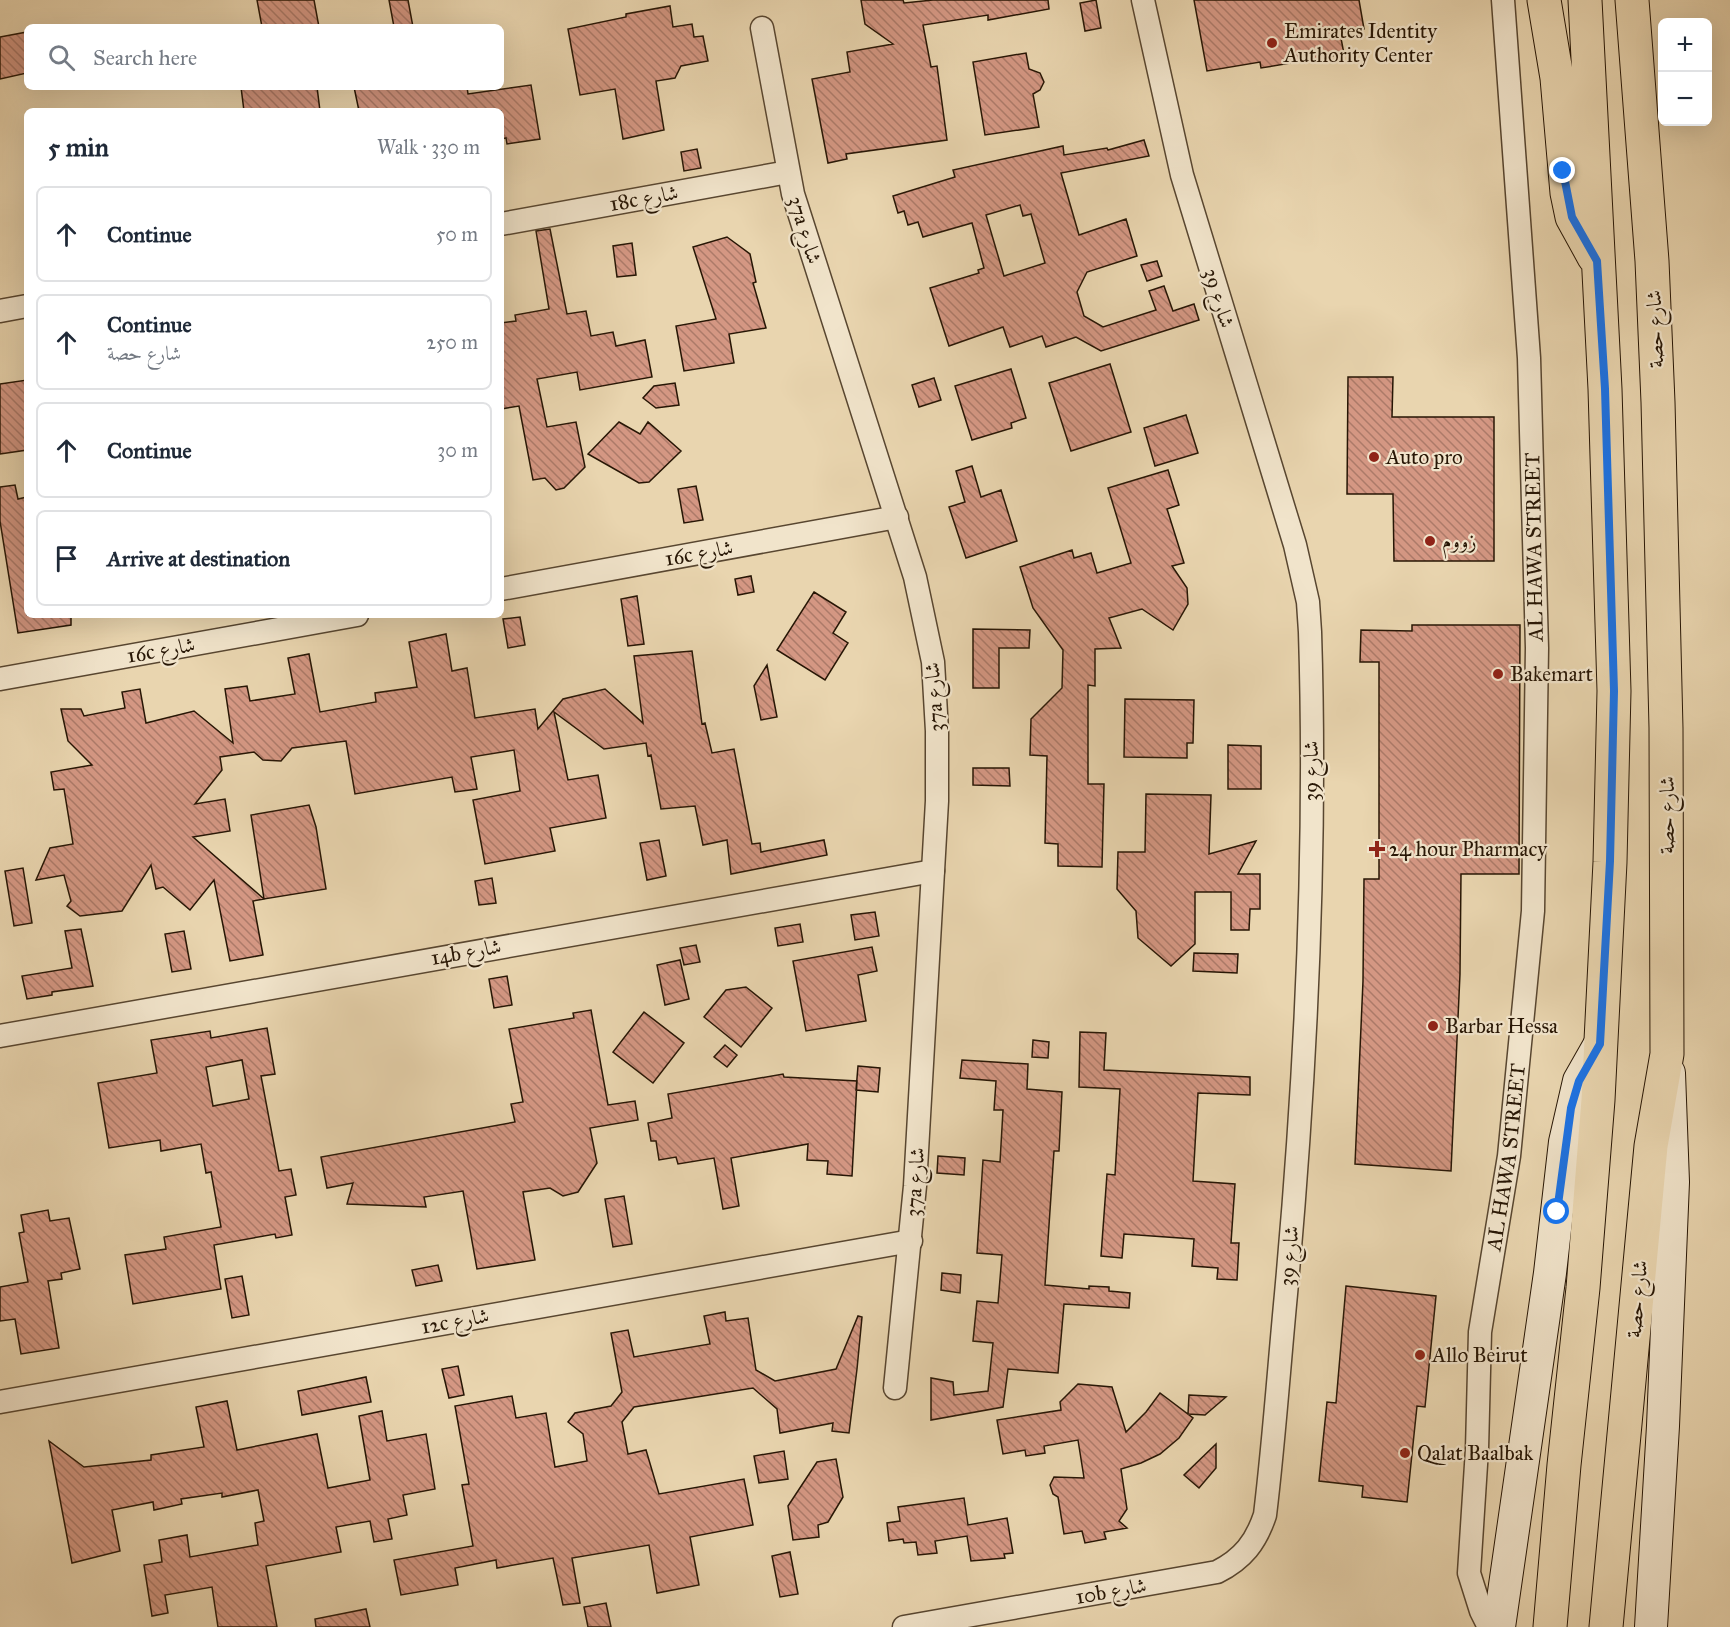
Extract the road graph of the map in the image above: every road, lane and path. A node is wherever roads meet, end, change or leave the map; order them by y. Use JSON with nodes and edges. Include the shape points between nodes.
{"nodes":[{"id":1,"x":1143,"y":0,"type":"edge"},
{"id":2,"x":1503,"y":0,"type":"edge"},
{"id":3,"x":1544,"y":0,"type":"edge"},
{"id":4,"x":1585,"y":0,"type":"edge"},
{"id":5,"x":1632,"y":0,"type":"edge"},
{"id":6,"x":762,"y":28,"type":"dead end"},
{"id":7,"x":788,"y":172,"type":"junction"},
{"id":8,"x":504,"y":223,"type":"edge"},
{"id":9,"x":1597,"y":261,"type":"junction"},
{"id":10,"x":24,"y":307,"type":"edge"},
{"id":11,"x":0,"y":311,"type":"edge"},
{"id":12,"x":897,"y":518,"type":"junction"},
{"id":13,"x":504,"y":588,"type":"edge"},
{"id":14,"x":341,"y":618,"type":"edge"},
{"id":15,"x":0,"y":680,"type":"edge"},
{"id":16,"x":933,"y":871,"type":"junction"},
{"id":17,"x":0,"y":1036,"type":"edge"},
{"id":18,"x":1600,"y":1044,"type":"junction"},
{"id":19,"x":1667,"y":1054,"type":"junction"},
{"id":20,"x":911,"y":1241,"type":"junction"},
{"id":21,"x":895,"y":1388,"type":"dead end"},
{"id":22,"x":0,"y":1402,"type":"edge"},
{"id":23,"x":1242,"y":1557,"type":"joint"},
{"id":24,"x":977,"y":1621,"type":"edge"},
{"id":25,"x":904,"y":1627,"type":"edge"},
{"id":26,"x":1489,"y":1627,"type":"edge"},
{"id":27,"x":1499,"y":1627,"type":"edge"},
{"id":28,"x":1550,"y":1627,"type":"edge"},
{"id":29,"x":1606,"y":1627,"type":"edge"},
{"id":30,"x":1651,"y":1627,"type":"edge"}],
"edges":[{"from":1,"to":23,"type":"street","name":"شارع 39","via":[[1182,175],[1295,545],[1308,602],[1310,632],[1310,911],[1296,1183],[1265,1515]]},
{"from":2,"to":26,"type":"street","name":"AL HAWA STREET","via":[[1529,358],[1536,659],[1533,911],[1509,1156],[1480,1332],[1469,1573]]},
{"from":3,"to":9,"type":"main road","via":[[1557,78],[1567,193],[1572,217]]},
{"from":4,"to":9,"type":"main road"},
{"from":5,"to":19,"type":"main road","name":"شارع حصة","via":[[1652,261],[1658,402],[1666,717]]},
{"from":6,"to":7,"type":"street","name":"37a شارع"},
{"from":7,"to":8,"type":"street","name":"18c شارع"},
{"from":7,"to":12,"type":"street","name":"37a شارع"},
{"from":9,"to":18,"type":"main road","via":[[1614,691]]},
{"from":10,"to":11,"type":"street"},
{"from":12,"to":13,"type":"street","name":"16c شارع"},
{"from":12,"to":16,"type":"street","name":"37a شارع","via":[[915,577],[933,662],[938,731]]},
{"from":14,"to":15,"type":"street","name":"16c شارع"},
{"from":16,"to":17,"type":"street","name":"14b شارع"},
{"from":16,"to":20,"type":"street","name":"37a شارع"},
{"from":18,"to":27,"type":"main road","via":[[1579,1081],[1565,1142]]},
{"from":18,"to":28,"type":"main road","via":[[1583,1288]]},
{"from":19,"to":29,"type":"main road","name":"شارع حصة","via":[[1652,1146]]},
{"from":19,"to":30,"type":"main road","via":[[1674,1182]]},
{"from":20,"to":21,"type":"street","name":"37a شارع"},
{"from":20,"to":22,"type":"street","name":"12c شارع"},
{"from":23,"to":24,"type":"street","name":"10b شارع","via":[[1204,1576]]},
{"from":24,"to":25,"type":"street","name":"10b شارع"}]}
